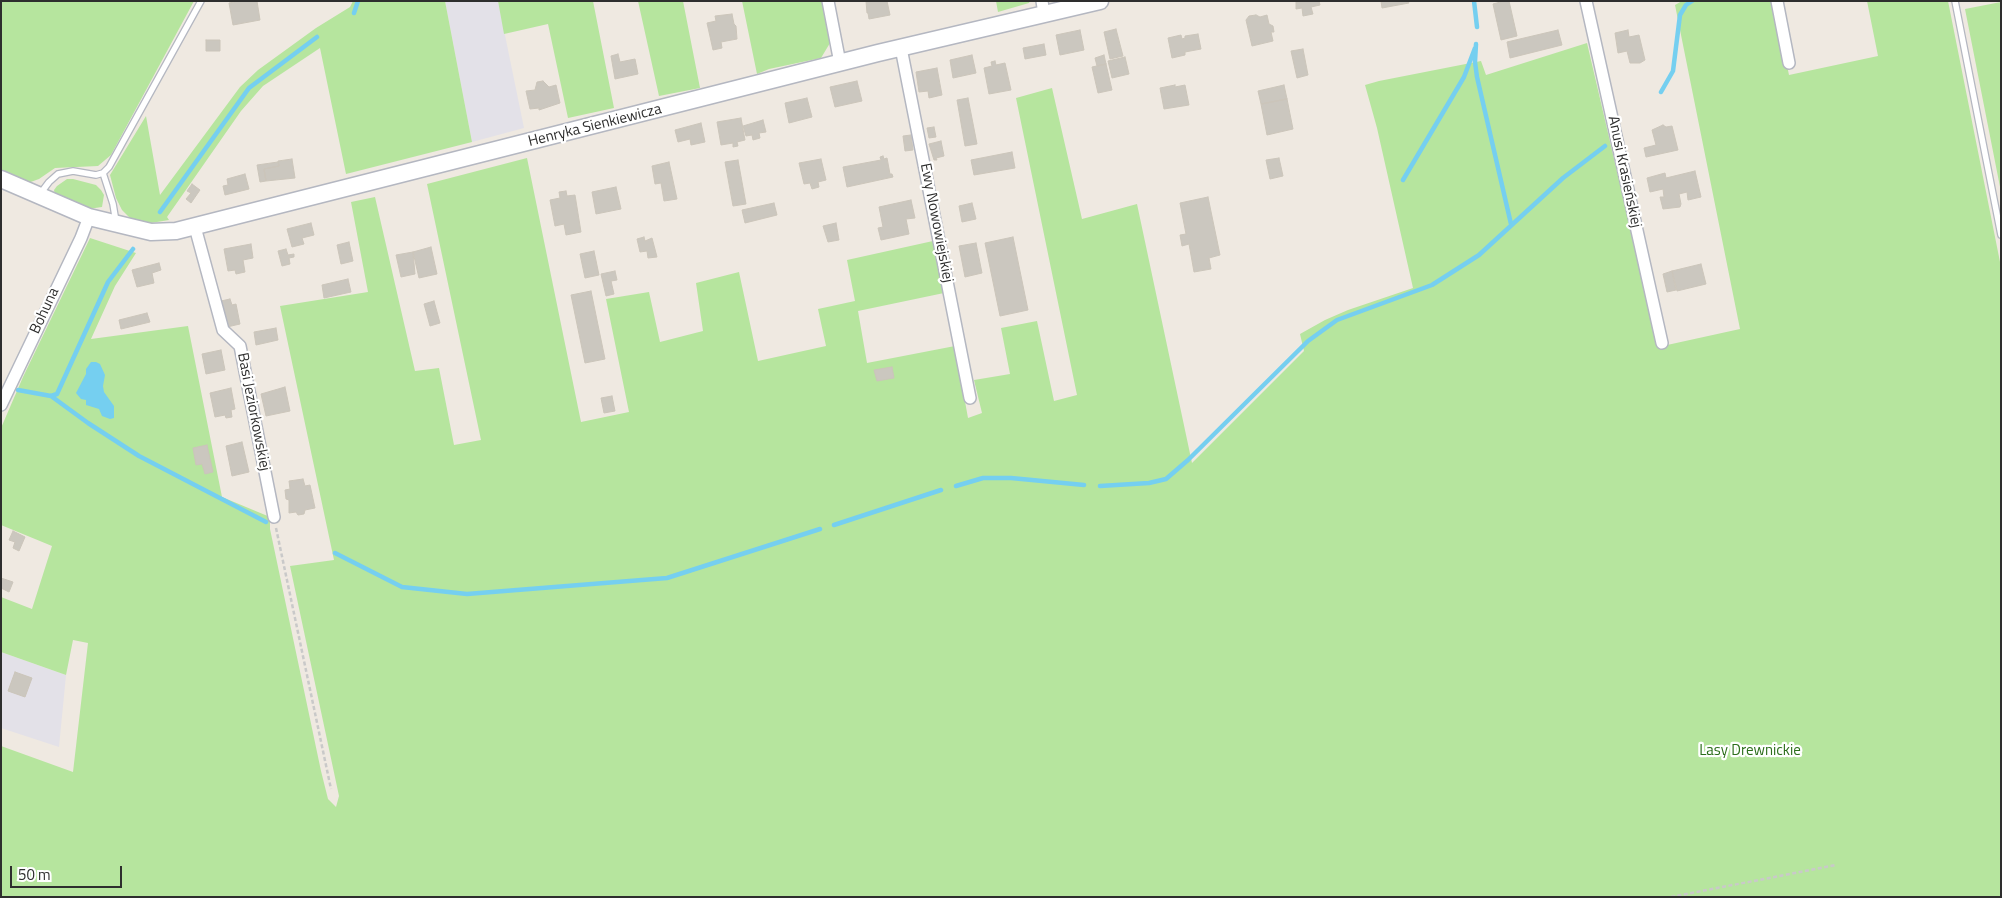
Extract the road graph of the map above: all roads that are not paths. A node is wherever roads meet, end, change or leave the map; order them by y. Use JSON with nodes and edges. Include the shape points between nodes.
{"nodes":[{"id":1,"x":201,"y":1,"type":"edge"},
{"id":2,"x":828,"y":1,"type":"edge"},
{"id":3,"x":1100,"y":1,"type":"edge"},
{"id":4,"x":1586,"y":1,"type":"edge"},
{"id":5,"x":1777,"y":1,"type":"edge"},
{"id":6,"x":1955,"y":1,"type":"edge"},
{"id":7,"x":1043,"y":7,"type":"edge"},
{"id":8,"x":901,"y":48,"type":"junction"},
{"id":9,"x":840,"y":63,"type":"junction"},
{"id":10,"x":1789,"y":63,"type":"dead end"},
{"id":11,"x":103,"y":173,"type":"junction"},
{"id":12,"x":1,"y":179,"type":"edge"},
{"id":13,"x":38,"y":196,"type":"junction"},
{"id":14,"x":89,"y":217,"type":"junction"},
{"id":15,"x":117,"y":224,"type":"junction"},
{"id":16,"x":195,"y":227,"type":"junction"},
{"id":17,"x":2001,"y":235,"type":"edge"},
{"id":18,"x":1662,"y":344,"type":"dead end"},
{"id":19,"x":970,"y":398,"type":"dead end"},
{"id":20,"x":1,"y":405,"type":"edge"},
{"id":21,"x":274,"y":517,"type":"road end"}],
"edges":[{"from":1,"to":11,"type":"lane"},
{"from":2,"to":9,"type":"street"},
{"from":3,"to":7,"type":"street","name":"Henryka Sienkiewicza"},
{"from":4,"to":18,"type":"street","name":"Anusi Krasieńskiej"},
{"from":5,"to":10,"type":"street"},
{"from":6,"to":17,"type":"lane"},
{"from":7,"to":8,"type":"street","name":"Henryka Sienkiewicza"},
{"from":8,"to":9,"type":"street","name":"Henryka Sienkiewicza"},
{"from":8,"to":19,"type":"street","name":"Ewy Nowowiejskiej"},
{"from":9,"to":16,"type":"street","name":"Henryka Sienkiewicza"},
{"from":11,"to":13,"type":"lane","via":[[73,171],[58,174]]},
{"from":11,"to":15,"type":"lane"},
{"from":12,"to":13,"type":"street","name":"Henryka Sienkiewicza"},
{"from":13,"to":14,"type":"street","name":"Henryka Sienkiewicza"},
{"from":14,"to":15,"type":"street","name":"Henryka Sienkiewicza"},
{"from":14,"to":20,"type":"street","name":"Bohuna"},
{"from":15,"to":16,"type":"street","name":"Henryka Sienkiewicza","via":[[151,232]]},
{"from":16,"to":21,"type":"street","name":"Basi Jeziorkowskiej","via":[[223,330],[240,346]]}]}
